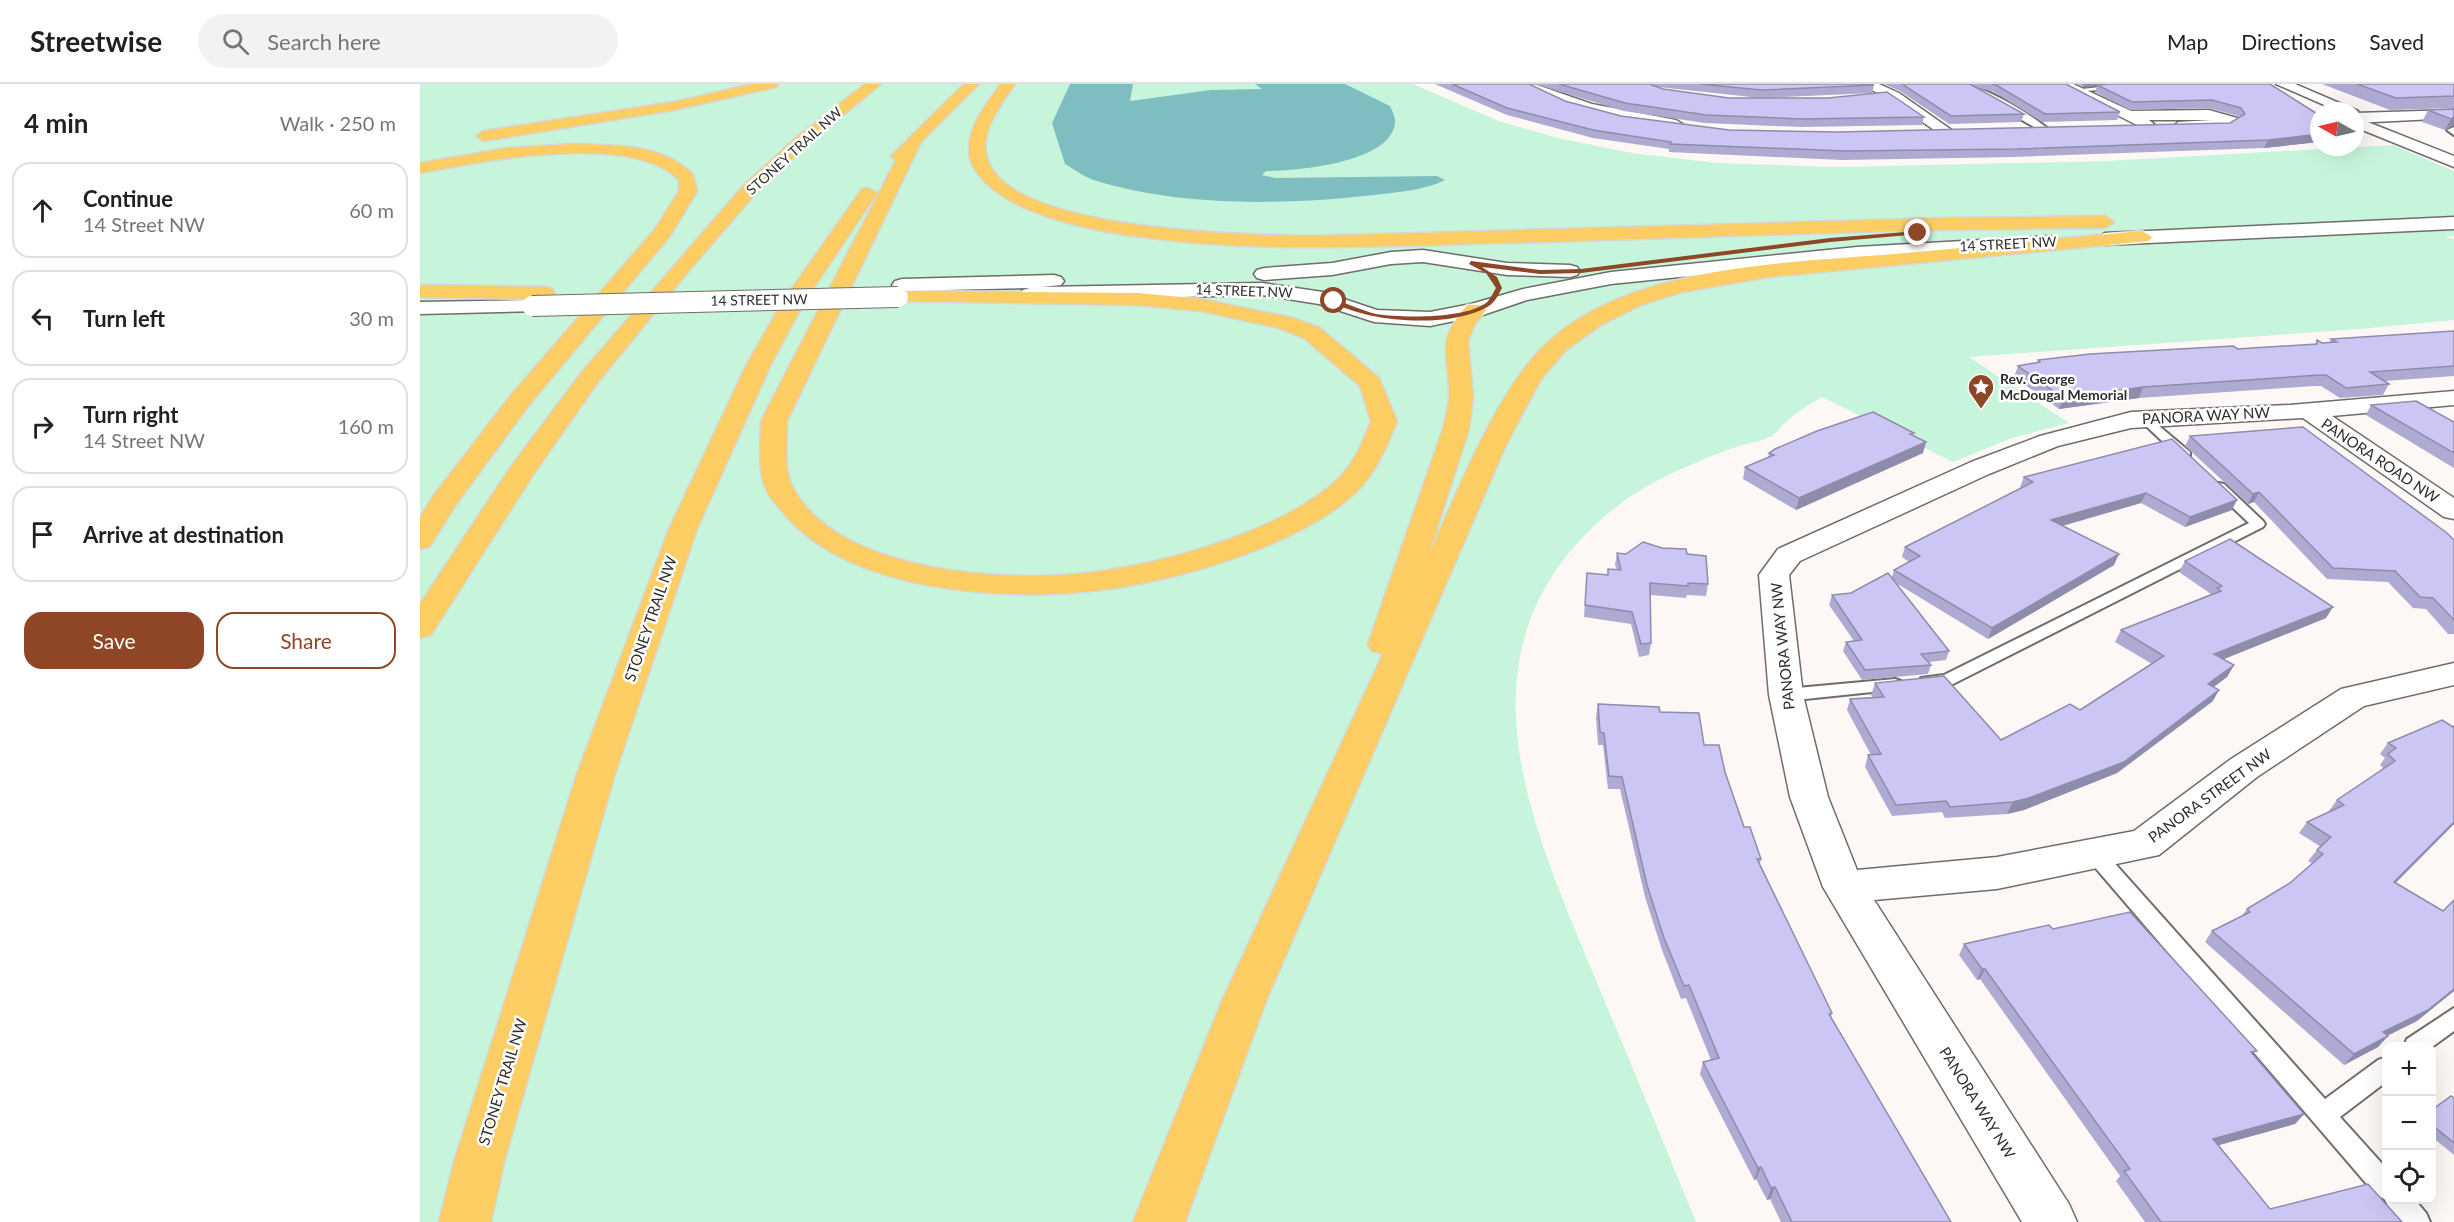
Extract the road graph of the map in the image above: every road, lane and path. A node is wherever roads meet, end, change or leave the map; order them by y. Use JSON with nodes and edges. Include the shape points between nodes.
{"nodes":[{"id":1,"x":771,"y":84,"type":"edge"},
{"id":2,"x":874,"y":84,"type":"edge"},
{"id":3,"x":972,"y":84,"type":"edge"},
{"id":4,"x":1008,"y":84,"type":"edge"},
{"id":5,"x":1521,"y":84,"type":"edge"},
{"id":6,"x":1963,"y":84,"type":"edge"},
{"id":7,"x":2062,"y":84,"type":"edge"},
{"id":8,"x":2153,"y":84,"type":"edge"},
{"id":9,"x":2276,"y":86,"type":"edge"},
{"id":10,"x":2077,"y":90,"type":"junction"},
{"id":11,"x":1869,"y":91,"type":"edge"},
{"id":12,"x":2324,"y":102,"type":"edge"},
{"id":13,"x":2310,"y":103,"type":"edge"},
{"id":14,"x":2454,"y":114,"type":"edge"},
{"id":15,"x":614,"y":116,"type":"junction"},
{"id":16,"x":2129,"y":116,"type":"junction"},
{"id":17,"x":2364,"y":118,"type":"edge"},
{"id":18,"x":2364,"y":120,"type":"edge"},
{"id":19,"x":2364,"y":121,"type":"edge"},
{"id":20,"x":2147,"y":125,"type":"junction"},
{"id":21,"x":1690,"y":127,"type":"edge"},
{"id":22,"x":2112,"y":127,"type":"edge"},
{"id":23,"x":2011,"y":129,"type":"edge"},
{"id":24,"x":2050,"y":129,"type":"joint"},
{"id":25,"x":1922,"y":131,"type":"edge"},
{"id":26,"x":466,"y":139,"type":"dead end"},
{"id":27,"x":914,"y":140,"type":"junction"},
{"id":28,"x":2454,"y":152,"type":"edge"},
{"id":29,"x":420,"y":154,"type":"edge"},
{"id":30,"x":2454,"y":162,"type":"edge"},
{"id":31,"x":420,"y":168,"type":"edge"},
{"id":32,"x":2454,"y":207,"type":"edge"},
{"id":33,"x":2107,"y":222,"type":"junction"},
{"id":34,"x":2454,"y":223,"type":"edge"},
{"id":35,"x":2142,"y":237,"type":"junction"},
{"id":36,"x":1471,"y":263,"type":"junction"},
{"id":37,"x":900,"y":291,"type":"junction"},
{"id":38,"x":420,"y":293,"type":"edge"},
{"id":39,"x":538,"y":299,"type":"junction"},
{"id":40,"x":1482,"y":307,"type":"junction"},
{"id":41,"x":420,"y":308,"type":"edge"},
{"id":42,"x":2454,"y":398,"type":"edge"},
{"id":43,"x":2307,"y":410,"type":"junction"},
{"id":44,"x":2146,"y":419,"type":"junction"},
{"id":45,"x":2454,"y":511,"type":"edge"},
{"id":46,"x":420,"y":540,"type":"edge"},
{"id":47,"x":420,"y":628,"type":"edge"},
{"id":48,"x":2454,"y":674,"type":"edge"},
{"id":49,"x":1786,"y":694,"type":"junction"},
{"id":50,"x":1326,"y":816,"type":"junction"},
{"id":51,"x":2094,"y":853,"type":"junction"},
{"id":52,"x":1844,"y":887,"type":"junction"},
{"id":53,"x":2454,"y":1018,"type":"edge"},
{"id":54,"x":2422,"y":1042,"type":"edge"},
{"id":55,"x":2382,"y":1071,"type":"edge"},
{"id":56,"x":2324,"y":1115,"type":"junction"},
{"id":57,"x":2382,"y":1182,"type":"edge"},
{"id":58,"x":2401,"y":1204,"type":"edge"},
{"id":59,"x":465,"y":1222,"type":"edge"},
{"id":60,"x":1159,"y":1222,"type":"edge"},
{"id":61,"x":2051,"y":1222,"type":"edge"},
{"id":62,"x":2417,"y":1222,"type":"edge"}],
"edges":[{"from":1,"to":15,"type":"highway"},
{"from":2,"to":47,"type":"highway","name":"STONEY TRAIL NW","via":[[803,140],[750,189],[680,269],[590,377],[520,474]]},
{"from":3,"to":27,"type":"highway","name":"STONEY TRAIL NW"},
{"from":4,"to":33,"type":"highway","via":[[980,129],[976,152],[982,169],[999,186],[1037,206],[1075,219],[1149,233],[1227,239],[1412,240],[1980,221]]},
{"from":5,"to":21,"type":"street","via":[[1589,108]]},
{"from":6,"to":24,"type":"lane"},
{"from":7,"to":10,"type":"street"},
{"from":8,"to":10,"type":"lane"},
{"from":9,"to":12,"type":"street"},
{"from":9,"to":13,"type":"street"},
{"from":10,"to":16,"type":"street"},
{"from":11,"to":25,"type":"street","via":[[1894,96],[1951,131]]},
{"from":14,"to":17,"type":"street"},
{"from":15,"to":26,"type":"highway"},
{"from":15,"to":29,"type":"highway"},
{"from":16,"to":20,"type":"street"},
{"from":16,"to":20,"type":"street","via":[[2209,114],[2232,121]]},
{"from":18,"to":28,"type":"street"},
{"from":19,"to":30,"type":"street"},
{"from":20,"to":22,"type":"street"},
{"from":23,"to":24,"type":"street"},
{"from":27,"to":37,"type":"highway","via":[[774,421],[779,491],[812,528],[844,549],[896,568],[959,582],[1105,580],[1185,562],[1251,541],[1339,492],[1367,462],[1384,421],[1371,382],[1312,333],[1285,323],[1242,312],[1138,298]]},
{"from":27,"to":59,"type":"highway","name":"STONEY TRAIL NW","via":[[871,189],[794,301],[759,364],[683,529],[596,774],[479,1162]]},
{"from":31,"to":46,"type":"highway","via":[[512,154],[614,151],[662,160],[675,167],[687,179],[688,191],[663,232],[506,418]]},
{"from":32,"to":33,"type":"street","name":"14 STREET NW"},
{"from":33,"to":36,"type":"street","name":"14 STREET NW","via":[[1873,236],[1581,271],[1540,272]]},
{"from":34,"to":35,"type":"street","name":"14 STREET NW"},
{"from":35,"to":40,"type":"street","name":"14 STREET NW","via":[[1930,248],[1710,266],[1611,278]]},
{"from":35,"to":50,"type":"highway","via":[[1713,280],[1644,297],[1579,330],[1543,360],[1492,447]]},
{"from":36,"to":37,"type":"street","name":"14 STREET NW","via":[[1408,256],[1332,269],[1269,274]]},
{"from":36,"to":40,"type":"street","via":[[1488,271],[1499,288]]},
{"from":37,"to":39,"type":"street","name":"14 STREET NW","bridge":true},
{"from":37,"to":40,"type":"street","name":"14 STREET NW","via":[[1236,288],[1300,293],[1392,319],[1430,319]]},
{"from":38,"to":39,"type":"street","name":"14 STREET NW"},
{"from":39,"to":41,"type":"street","name":"14 STREET NW"},
{"from":40,"to":50,"type":"highway","via":[[1458,333],[1454,347],[1462,395],[1456,429]]},
{"from":42,"to":43,"type":"street","name":"PANORA WAY NW"},
{"from":43,"to":44,"type":"street","name":"PANORA WAY NW"},
{"from":43,"to":45,"type":"street","name":"PANORA ROAD NW"},
{"from":44,"to":49,"type":"street","name":"PANORA WAY NW","via":[[2049,441],[1789,555],[1774,575]]},
{"from":44,"to":49,"type":"lane","via":[[2258,524],[1947,680]]},
{"from":48,"to":51,"type":"street","name":"PANORA STREET NW","via":[[2354,697],[2244,768],[2145,844]]},
{"from":49,"to":52,"type":"street","name":"PANORA WAY NW","via":[[1809,797]]},
{"from":50,"to":60,"type":"highway","via":[[1244,1001]]},
{"from":51,"to":52,"type":"street","name":"PANORA STREET NW","via":[[1997,873]]},
{"from":51,"to":56,"type":"lane"},
{"from":52,"to":61,"type":"street","name":"PANORA WAY NW"},
{"from":53,"to":54,"type":"lane"},
{"from":55,"to":56,"type":"lane"},
{"from":56,"to":57,"type":"lane"},
{"from":58,"to":62,"type":"lane"}]}
